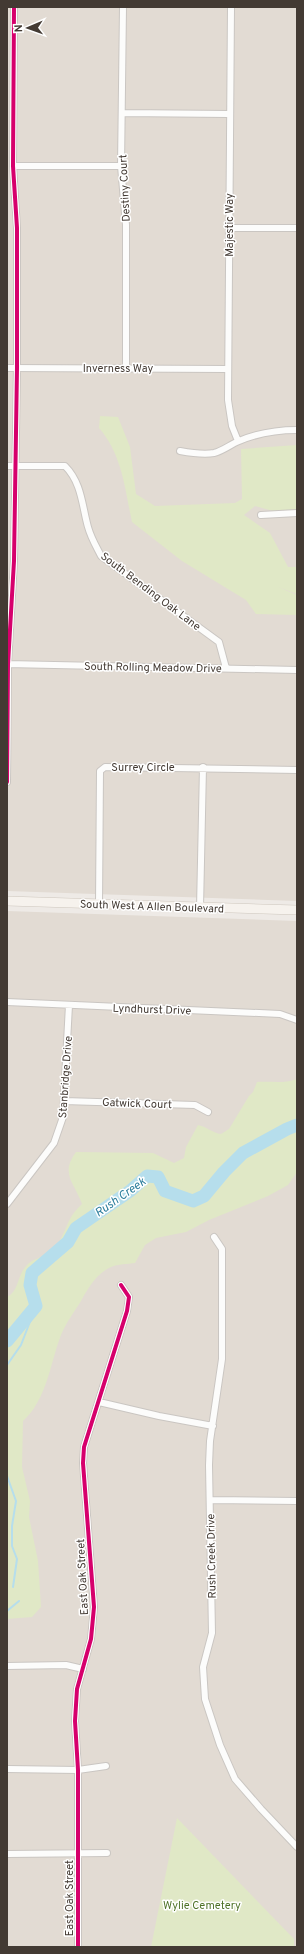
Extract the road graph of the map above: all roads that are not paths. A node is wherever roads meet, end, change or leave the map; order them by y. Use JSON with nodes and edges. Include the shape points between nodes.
{"nodes":[{"id":1,"x":14,"y":7,"type":"edge"},
{"id":2,"x":123,"y":7,"type":"edge"},
{"id":3,"x":231,"y":7,"type":"edge"},
{"id":4,"x":10,"y":75,"type":"edge"},
{"id":5,"x":122,"y":113,"type":"junction"},
{"id":6,"x":229,"y":114,"type":"junction"},
{"id":7,"x":13,"y":166,"type":"junction"},
{"id":8,"x":121,"y":166,"type":"junction"},
{"id":9,"x":229,"y":228,"type":"junction"},
{"id":10,"x":297,"y":228,"type":"edge"},
{"id":11,"x":7,"y":368,"type":"edge"},
{"id":12,"x":17,"y":368,"type":"junction"},
{"id":13,"x":126,"y":368,"type":"junction"},
{"id":14,"x":228,"y":369,"type":"junction"},
{"id":15,"x":297,"y":430,"type":"edge"},
{"id":16,"x":238,"y":441,"type":"junction"},
{"id":17,"x":180,"y":451,"type":"dead end"},
{"id":18,"x":7,"y":466,"type":"edge"},
{"id":19,"x":15,"y":466,"type":"junction"},
{"id":20,"x":297,"y":514,"type":"edge"},
{"id":21,"x":261,"y":515,"type":"dead end"},
{"id":22,"x":7,"y":561,"type":"edge"},
{"id":23,"x":14,"y":561,"type":"junction"},
{"id":24,"x":8,"y":664,"type":"edge"},
{"id":25,"x":226,"y":668,"type":"junction"},
{"id":26,"x":297,"y":670,"type":"edge"},
{"id":27,"x":7,"y":757,"type":"edge"},
{"id":28,"x":203,"y":768,"type":"junction"},
{"id":29,"x":297,"y":770,"type":"edge"},
{"id":30,"x":7,"y":782,"type":"edge"},
{"id":31,"x":7,"y":901,"type":"edge"},
{"id":32,"x":99,"y":905,"type":"junction"},
{"id":33,"x":200,"y":908,"type":"junction"},
{"id":34,"x":297,"y":910,"type":"edge"},
{"id":35,"x":7,"y":1002,"type":"edge"},
{"id":36,"x":69,"y":1005,"type":"junction"},
{"id":37,"x":297,"y":1020,"type":"edge"},
{"id":38,"x":64,"y":1101,"type":"junction"},
{"id":39,"x":208,"y":1112,"type":"dead end"},
{"id":40,"x":7,"y":1204,"type":"edge"},
{"id":41,"x":214,"y":1238,"type":"dead end"},
{"id":42,"x":121,"y":1285,"type":"dead end"},
{"id":43,"x":98,"y":1402,"type":"junction"},
{"id":44,"x":213,"y":1426,"type":"junction"},
{"id":45,"x":210,"y":1500,"type":"junction"},
{"id":46,"x":297,"y":1501,"type":"edge"},
{"id":47,"x":7,"y":1666,"type":"edge"},
{"id":48,"x":82,"y":1669,"type":"junction"},
{"id":49,"x":106,"y":1766,"type":"dead end"},
{"id":50,"x":7,"y":1769,"type":"edge"},
{"id":51,"x":78,"y":1770,"type":"junction"},
{"id":52,"x":297,"y":1847,"type":"edge"},
{"id":53,"x":107,"y":1853,"type":"dead end"},
{"id":54,"x":7,"y":1854,"type":"edge"},
{"id":55,"x":78,"y":1854,"type":"junction"},
{"id":56,"x":78,"y":1947,"type":"edge"}],
"edges":[{"from":1,"to":4,"type":"street"},
{"from":2,"to":5,"type":"street","name":"Destiny Court"},
{"from":3,"to":6,"type":"street","name":"Majestic Way"},
{"from":4,"to":7,"type":"street"},
{"from":5,"to":6,"type":"street"},
{"from":5,"to":8,"type":"street","name":"Destiny Court"},
{"from":6,"to":9,"type":"street","name":"Majestic Way"},
{"from":7,"to":8,"type":"street"},
{"from":7,"to":12,"type":"street","via":[[17,228]]},
{"from":8,"to":13,"type":"street","name":"Destiny Court","via":[[126,225]]},
{"from":9,"to":10,"type":"street"},
{"from":9,"to":14,"type":"street","name":"Majestic Way"},
{"from":11,"to":12,"type":"street","name":"Inverness Way"},
{"from":12,"to":13,"type":"street","name":"Inverness Way"},
{"from":12,"to":19,"type":"street"},
{"from":13,"to":14,"type":"street","name":"Inverness Way"},
{"from":14,"to":16,"type":"street","name":"Majestic Way","via":[[229,413]]},
{"from":15,"to":16,"type":"street","via":[[262,433]]},
{"from":16,"to":17,"type":"street","via":[[215,453]]},
{"from":18,"to":19,"type":"street"},
{"from":19,"to":23,"type":"street"},
{"from":19,"to":25,"type":"street","name":"South Bending Oak Lane","via":[[65,466],[73,474],[80,491],[88,527],[101,556],[219,642]]},
{"from":20,"to":21,"type":"street"},
{"from":22,"to":23,"type":"street"},
{"from":23,"to":24,"type":"street"},
{"from":24,"to":25,"type":"street","name":"South Rolling Meadow Drive"},
{"from":24,"to":27,"type":"street"},
{"from":25,"to":26,"type":"street","name":"South Rolling Meadow Drive"},
{"from":27,"to":30,"type":"street"},
{"from":28,"to":29,"type":"street","name":"Surrey Circle"},
{"from":28,"to":32,"type":"street","name":"Surrey Circle","via":[[105,767],[100,771]]},
{"from":28,"to":33,"type":"street"},
{"from":31,"to":32,"type":"street","name":"South West A Allen Boulevard"},
{"from":32,"to":33,"type":"street","name":"South West A Allen Boulevard"},
{"from":33,"to":34,"type":"street","name":"South West A Allen Boulevard"},
{"from":35,"to":36,"type":"street","name":"Lyndhurst Drive"},
{"from":36,"to":37,"type":"street","name":"Lyndhurst Drive","via":[[280,1014]]},
{"from":36,"to":38,"type":"street","name":"Stanbridge Drive"},
{"from":38,"to":39,"type":"street","name":"Gatwick Court","via":[[195,1105]]},
{"from":38,"to":40,"type":"street","name":"Stanbridge Drive","via":[[63,1117],[54,1143]]},
{"from":41,"to":44,"type":"street","name":"Rush Creek Drive","via":[[222,1249],[222,1359]]},
{"from":42,"to":43,"type":"street","name":"East Oak Street","via":[[129,1297],[127,1311]]},
{"from":43,"to":44,"type":"street"},
{"from":43,"to":48,"type":"street","name":"East Oak Street","via":[[84,1447],[83,1463],[94,1607],[91,1639]]},
{"from":44,"to":45,"type":"street","name":"Rush Creek Drive","via":[[209,1465]]},
{"from":45,"to":46,"type":"street"},
{"from":45,"to":52,"type":"street","name":"Rush Creek Drive","via":[[212,1633],[203,1667],[205,1699],[220,1745],[235,1779]]},
{"from":47,"to":48,"type":"street","via":[[66,1665]]},
{"from":48,"to":51,"type":"street","name":"East Oak Street","via":[[76,1708]]},
{"from":49,"to":51,"type":"street"},
{"from":50,"to":51,"type":"street"},
{"from":51,"to":55,"type":"street","name":"East Oak Street"},
{"from":53,"to":55,"type":"street"},
{"from":54,"to":55,"type":"street"},
{"from":55,"to":56,"type":"street","name":"East Oak Street"}]}
